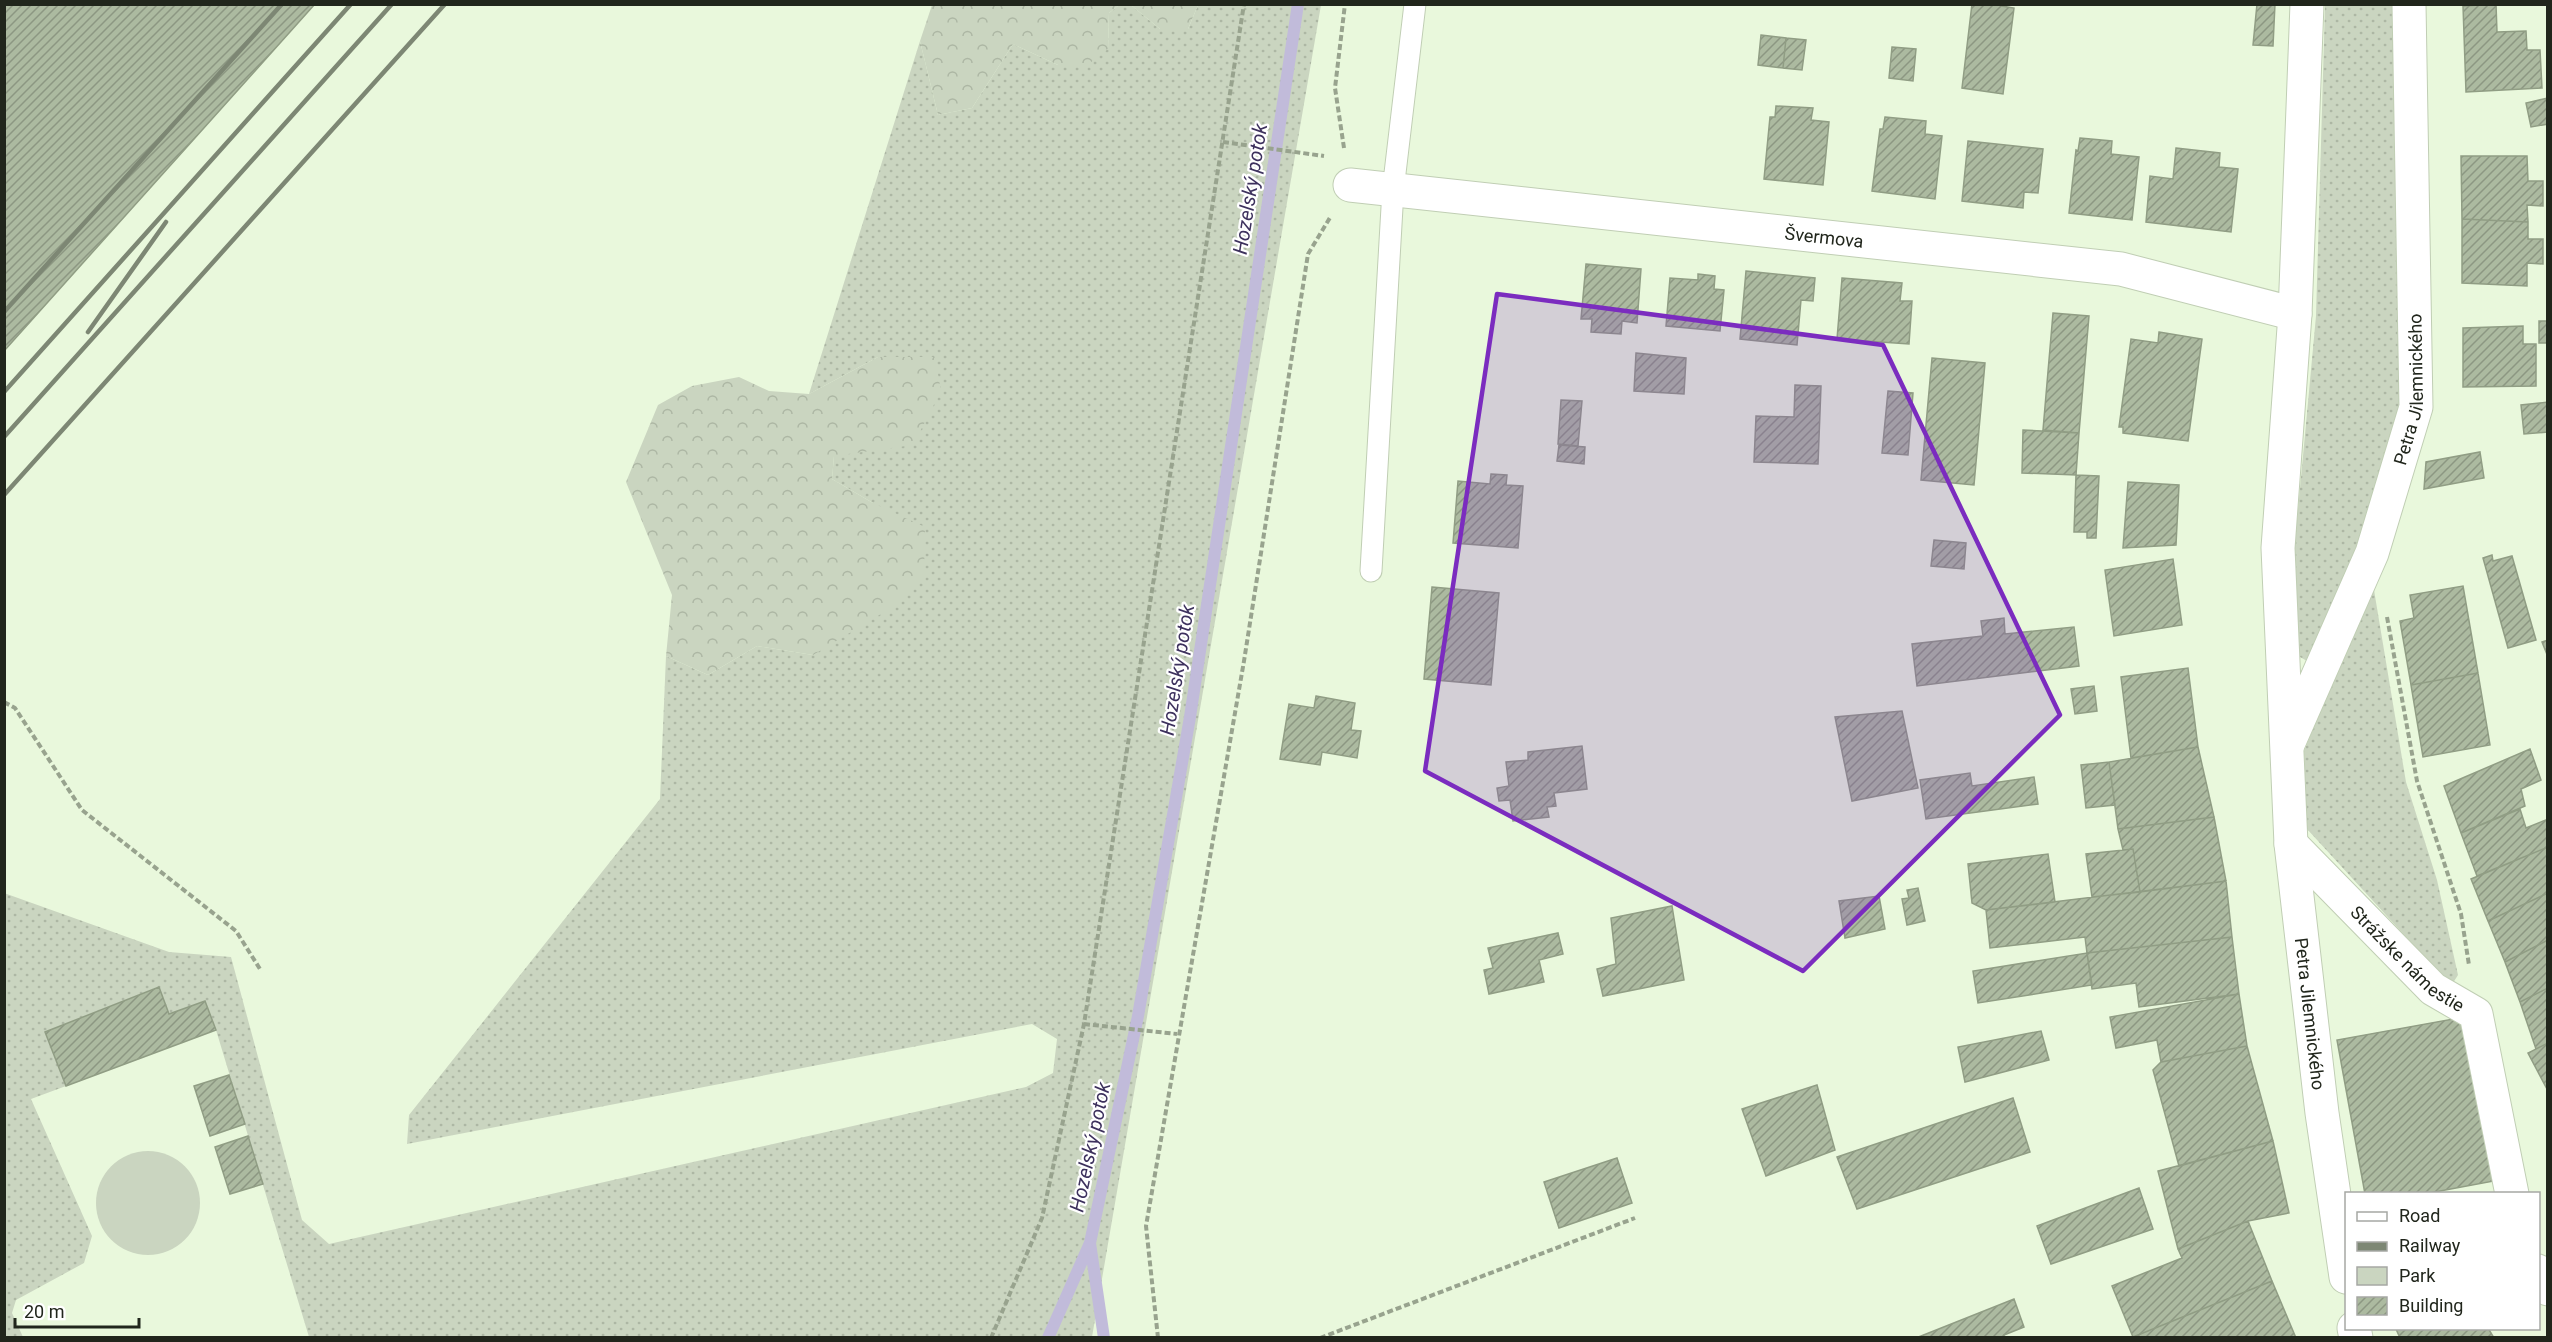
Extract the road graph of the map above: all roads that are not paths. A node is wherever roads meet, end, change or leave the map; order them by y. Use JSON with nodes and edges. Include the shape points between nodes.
{"nodes":[{"id":1,"x":1415,"y":4,"type":"edge"},
{"id":2,"x":2307,"y":4,"type":"edge"},
{"id":3,"x":2409,"y":4,"type":"edge"},
{"id":4,"x":1348,"y":172,"type":"road end"},
{"id":5,"x":1393,"y":190,"type":"junction"},
{"id":6,"x":2295,"y":314,"type":"junction"},
{"id":7,"x":1371,"y":571,"type":"dead end"},
{"id":8,"x":2285,"y":751,"type":"junction"},
{"id":9,"x":2291,"y":844,"type":"junction"},
{"id":10,"x":2512,"y":1192,"type":"edge"},
{"id":11,"x":2345,"y":1270,"type":"edge"}],
"edges":[{"from":1,"to":5,"type":"lane"},
{"from":2,"to":6,"type":"street","name":"Petra Jilemnického"},
{"from":3,"to":8,"type":"street","name":"Petra Jilemnického","via":[[2416,407],[2372,553]]},
{"from":4,"to":5,"type":"street","name":"Švermova"},
{"from":5,"to":6,"type":"street","name":"Švermova","via":[[2121,269]]},
{"from":5,"to":7,"type":"lane"},
{"from":6,"to":8,"type":"street","name":"Petra Jilemnického","via":[[2278,548]]},
{"from":8,"to":9,"type":"street","name":"Petra Jilemnického"},
{"from":9,"to":10,"type":"street","name":"Strážske námestie","via":[[2433,989],[2476,1014]]},
{"from":9,"to":11,"type":"street","name":"Petra Jilemnického","via":[[2322,1113]]}]}
